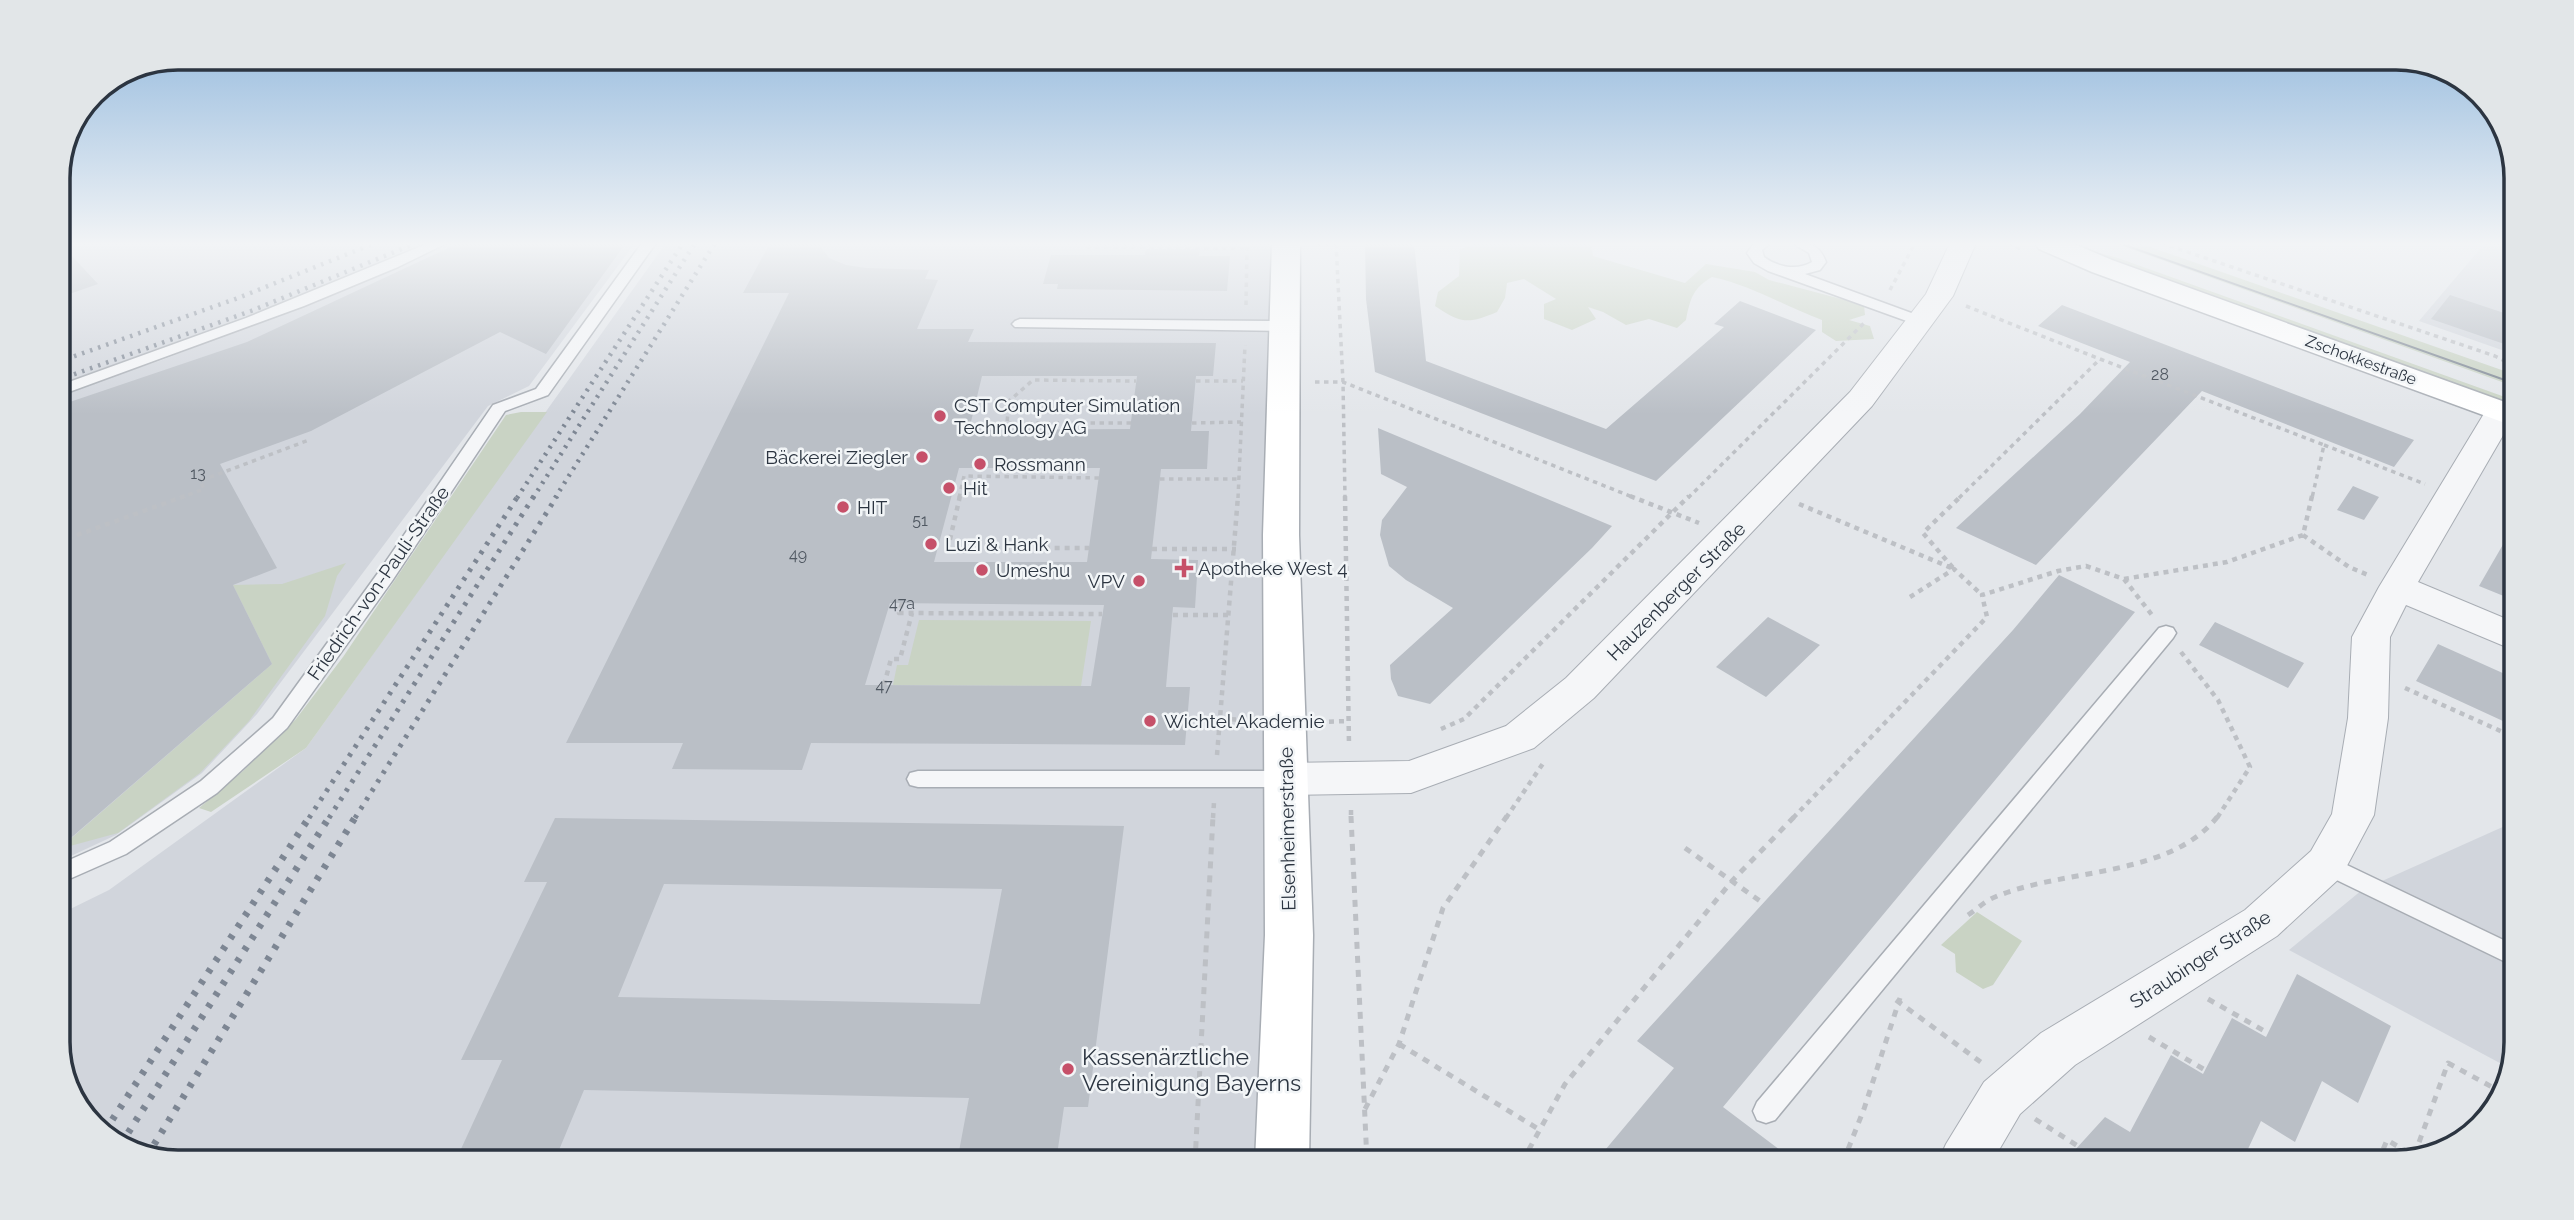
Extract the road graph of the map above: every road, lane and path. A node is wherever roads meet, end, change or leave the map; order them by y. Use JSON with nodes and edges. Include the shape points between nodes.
{"nodes":[{"id":1,"x":309,"y":300,"type":"edge"},
{"id":2,"x":608,"y":300,"type":"edge"},
{"id":3,"x":1268,"y":300,"type":"edge"},
{"id":4,"x":1268,"y":300,"type":"edge"},
{"id":5,"x":1339,"y":300,"type":"edge"},
{"id":6,"x":1866,"y":300,"type":"edge"},
{"id":7,"x":1885,"y":300,"type":"edge"},
{"id":8,"x":1933,"y":300,"type":"edge"},
{"id":9,"x":2200,"y":300,"type":"edge"},
{"id":10,"x":2237,"y":300,"type":"edge"},
{"id":11,"x":2329,"y":300,"type":"edge"},
{"id":12,"x":1881,"y":307,"type":"junction"},
{"id":13,"x":1929,"y":308,"type":"junction"},
{"id":14,"x":1020,"y":324,"type":"dead end"},
{"id":15,"x":1265,"y":326,"type":"junction"},
{"id":16,"x":2100,"y":359,"type":"junction"},
{"id":17,"x":2504,"y":361,"type":"edge"},
{"id":18,"x":1136,"y":381,"type":"dead end"},
{"id":19,"x":1196,"y":381,"type":"dead end"},
{"id":20,"x":1243,"y":381,"type":"junction"},
{"id":21,"x":1284,"y":382,"type":"junction"},
{"id":22,"x":1343,"y":382,"type":"junction"},
{"id":23,"x":70,"y":387,"type":"edge"},
{"id":24,"x":976,"y":401,"type":"dead end"},
{"id":25,"x":1009,"y":401,"type":"junction"},
{"id":26,"x":2504,"y":405,"type":"edge"},
{"id":27,"x":2504,"y":406,"type":"edge"},
{"id":28,"x":2504,"y":418,"type":"edge"},
{"id":29,"x":1241,"y":422,"type":"junction"},
{"id":30,"x":1131,"y":423,"type":"dead end"},
{"id":31,"x":1192,"y":423,"type":"dead end"},
{"id":32,"x":309,"y":440,"type":"dead end"},
{"id":33,"x":2324,"y":445,"type":"junction"},
{"id":34,"x":243,"y":465,"type":"junction"},
{"id":35,"x":246,"y":471,"type":"dead end"},
{"id":36,"x":1099,"y":478,"type":"dead end"},
{"id":37,"x":1160,"y":479,"type":"dead end"},
{"id":38,"x":1238,"y":479,"type":"junction"},
{"id":39,"x":1772,"y":493,"type":"junction"},
{"id":40,"x":2452,"y":494,"type":"junction"},
{"id":41,"x":1673,"y":512,"type":"junction"},
{"id":42,"x":945,"y":520,"type":"dead end"},
{"id":43,"x":954,"y":520,"type":"junction"},
{"id":44,"x":2303,"y":535,"type":"junction"},
{"id":45,"x":70,"y":538,"type":"edge"},
{"id":46,"x":1727,"y":540,"type":"junction"},
{"id":47,"x":1089,"y":548,"type":"dead end"},
{"id":48,"x":1152,"y":549,"type":"dead end"},
{"id":49,"x":1236,"y":549,"type":"junction"},
{"id":50,"x":1954,"y":569,"type":"junction"},
{"id":51,"x":2124,"y":579,"type":"dead end"},
{"id":52,"x":2397,"y":587,"type":"junction"},
{"id":53,"x":1982,"y":595,"type":"dead end"},
{"id":54,"x":1910,"y":597,"type":"dead end"},
{"id":55,"x":902,"y":603,"type":"dead end"},
{"id":56,"x":912,"y":613,"type":"junction"},
{"id":57,"x":1102,"y":614,"type":"dead end"},
{"id":58,"x":1173,"y":615,"type":"dead end"},
{"id":59,"x":1230,"y":615,"type":"junction"},
{"id":60,"x":2166,"y":633,"type":"dead end"},
{"id":61,"x":2504,"y":633,"type":"edge"},
{"id":62,"x":1340,"y":661,"type":"dead end"},
{"id":63,"x":1348,"y":661,"type":"junction"},
{"id":64,"x":2370,"y":672,"type":"junction"},
{"id":65,"x":884,"y":685,"type":"dead end"},
{"id":66,"x":1438,"y":730,"type":"dead end"},
{"id":67,"x":2504,"y":733,"type":"edge"},
{"id":68,"x":1548,"y":756,"type":"dead end"},
{"id":69,"x":1215,"y":778,"type":"junction"},
{"id":70,"x":918,"y":779,"type":"dead end"},
{"id":71,"x":1286,"y":779,"type":"junction"},
{"id":72,"x":1350,"y":780,"type":"junction"},
{"id":73,"x":1685,"y":848,"type":"dead end"},
{"id":74,"x":2326,"y":864,"type":"junction"},
{"id":75,"x":70,"y":870,"type":"edge"},
{"id":76,"x":1210,"y":873,"type":"junction"},
{"id":77,"x":1219,"y":873,"type":"dead end"},
{"id":78,"x":1732,"y":881,"type":"junction"},
{"id":79,"x":1760,"y":901,"type":"dead end"},
{"id":80,"x":2504,"y":951,"type":"edge"},
{"id":81,"x":2171,"y":979,"type":"junction"},
{"id":82,"x":1898,"y":1002,"type":"dead end"},
{"id":83,"x":2112,"y":1015,"type":"junction"},
{"id":84,"x":2268,"y":1033,"type":"dead end"},
{"id":85,"x":1399,"y":1044,"type":"junction"},
{"id":86,"x":2205,"y":1070,"type":"dead end"},
{"id":87,"x":2494,"y":1088,"type":"edge"},
{"id":88,"x":2008,"y":1091,"type":"junction"},
{"id":89,"x":1364,"y":1110,"type":"junction"},
{"id":90,"x":1766,"y":1111,"type":"dead end"},
{"id":91,"x":1540,"y":1129,"type":"junction"},
{"id":92,"x":2418,"y":1147,"type":"edge"},
{"id":93,"x":2404,"y":1149,"type":"edge"},
{"id":94,"x":1196,"y":1150,"type":"edge"},
{"id":95,"x":1282,"y":1150,"type":"edge"},
{"id":96,"x":1366,"y":1150,"type":"edge"},
{"id":97,"x":1529,"y":1150,"type":"edge"},
{"id":98,"x":1971,"y":1150,"type":"edge"},
{"id":99,"x":2087,"y":1150,"type":"edge"},
{"id":100,"x":2383,"y":1150,"type":"edge"}],
"edges":[{"from":1,"to":23,"type":"lane"},
{"from":2,"to":75,"type":"lane","name":"Friedrich-von-Pauli-Straße","via":[[542,392],[499,408],[280,723],[209,787],[117,848]]},
{"from":3,"to":15,"type":"main road","name":"Elsenheimerstraße"},
{"from":4,"to":15,"type":"path"},
{"from":5,"to":22,"type":"path"},
{"from":6,"to":12,"type":"lane"},
{"from":7,"to":12,"type":"path"},
{"from":8,"to":13,"type":"street","name":"Hauzenberger Straße"},
{"from":9,"to":27,"type":"main road","name":"Zschokkestraße"},
{"from":10,"to":26,"type":"main road","name":"Zschokkestraße"},
{"from":11,"to":17,"type":"path"},
{"from":12,"to":13,"type":"lane"},
{"from":12,"to":41,"type":"path"},
{"from":13,"to":16,"type":"path"},
{"from":13,"to":39,"type":"street","name":"Hauzenberger Straße","via":[[1861,399]]},
{"from":14,"to":15,"type":"lane"},
{"from":15,"to":20,"type":"path"},
{"from":15,"to":21,"type":"main road","name":"Elsenheimerstraße"},
{"from":16,"to":33,"type":"path"},
{"from":16,"to":50,"type":"path","via":[[1923,533]]},
{"from":18,"to":25,"type":"path","via":[[1033,380]]},
{"from":19,"to":20,"type":"path"},
{"from":20,"to":29,"type":"path"},
{"from":21,"to":22,"type":"path"},
{"from":21,"to":71,"type":"main road","name":"Elsenheimerstraße","via":[[1281,535]]},
{"from":22,"to":41,"type":"path"},
{"from":22,"to":63,"type":"path"},
{"from":24,"to":25,"type":"path"},
{"from":25,"to":30,"type":"path","via":[[1007,424]]},
{"from":28,"to":40,"type":"street","name":"Straubinger Straße"},
{"from":29,"to":31,"type":"path"},
{"from":29,"to":38,"type":"path"},
{"from":32,"to":34,"type":"path"},
{"from":33,"to":40,"type":"path"},
{"from":33,"to":44,"type":"path"},
{"from":34,"to":35,"type":"path"},
{"from":34,"to":45,"type":"path","via":[[201,481],[204,489]]},
{"from":36,"to":43,"type":"path","via":[[964,476]]},
{"from":37,"to":38,"type":"path"},
{"from":38,"to":49,"type":"path"},
{"from":39,"to":46,"type":"street","name":"Hauzenberger Straße"},
{"from":39,"to":50,"type":"path"},
{"from":40,"to":52,"type":"street","name":"Straubinger Straße"},
{"from":41,"to":46,"type":"path"},
{"from":41,"to":66,"type":"path","via":[[1464,719]]},
{"from":42,"to":43,"type":"path"},
{"from":43,"to":47,"type":"path","via":[[948,548]]},
{"from":44,"to":51,"type":"path","via":[[2227,562]]},
{"from":44,"to":52,"type":"path","via":[[2349,567]]},
{"from":46,"to":72,"type":"street","name":"Hauzenberger Straße","via":[[1580,688],[1520,737],[1411,777]]},
{"from":48,"to":49,"type":"path"},
{"from":49,"to":59,"type":"path"},
{"from":50,"to":53,"type":"path"},
{"from":50,"to":54,"type":"path"},
{"from":52,"to":61,"type":"street"},
{"from":52,"to":64,"type":"street","name":"Straubinger Straße","via":[[2371,637]]},
{"from":55,"to":56,"type":"path","via":[[899,613]]},
{"from":56,"to":57,"type":"path"},
{"from":56,"to":65,"type":"path","via":[[900,659],[891,659]]},
{"from":58,"to":59,"type":"path"},
{"from":59,"to":69,"type":"path"},
{"from":60,"to":90,"type":"lane"},
{"from":62,"to":63,"type":"path"},
{"from":63,"to":72,"type":"path"},
{"from":64,"to":67,"type":"path"},
{"from":64,"to":74,"type":"street","name":"Straubinger Straße","via":[[2353,815]]},
{"from":68,"to":85,"type":"path","via":[[1443,908]]},
{"from":69,"to":70,"type":"lane"},
{"from":69,"to":71,"type":"lane"},
{"from":69,"to":76,"type":"path"},
{"from":71,"to":72,"type":"street","name":"Hauzenberger Straße"},
{"from":71,"to":95,"type":"main road","name":"Elsenheimerstraße","via":[[1289,935]]},
{"from":72,"to":89,"type":"path"},
{"from":73,"to":78,"type":"path"},
{"from":74,"to":80,"type":"lane"},
{"from":74,"to":81,"type":"street","name":"Straubinger Straße","via":[[2261,923]]},
{"from":76,"to":77,"type":"path"},
{"from":76,"to":94,"type":"path"},
{"from":78,"to":79,"type":"path"},
{"from":78,"to":91,"type":"path","via":[[1565,1084]]},
{"from":81,"to":83,"type":"street","name":"Straubinger Straße"},
{"from":81,"to":84,"type":"path"},
{"from":82,"to":88,"type":"path"},
{"from":83,"to":86,"type":"path"},
{"from":83,"to":88,"type":"street","name":"Straubinger Straße","via":[[2058,1049]]},
{"from":85,"to":89,"type":"path"},
{"from":85,"to":91,"type":"path"},
{"from":87,"to":92,"type":"path","via":[[2448,1063]]},
{"from":88,"to":98,"type":"street","name":"Straubinger Straße"},
{"from":88,"to":99,"type":"path"},
{"from":89,"to":96,"type":"path"},
{"from":91,"to":97,"type":"path"},
{"from":93,"to":100,"type":"path","via":[[2387,1140]]}]}
